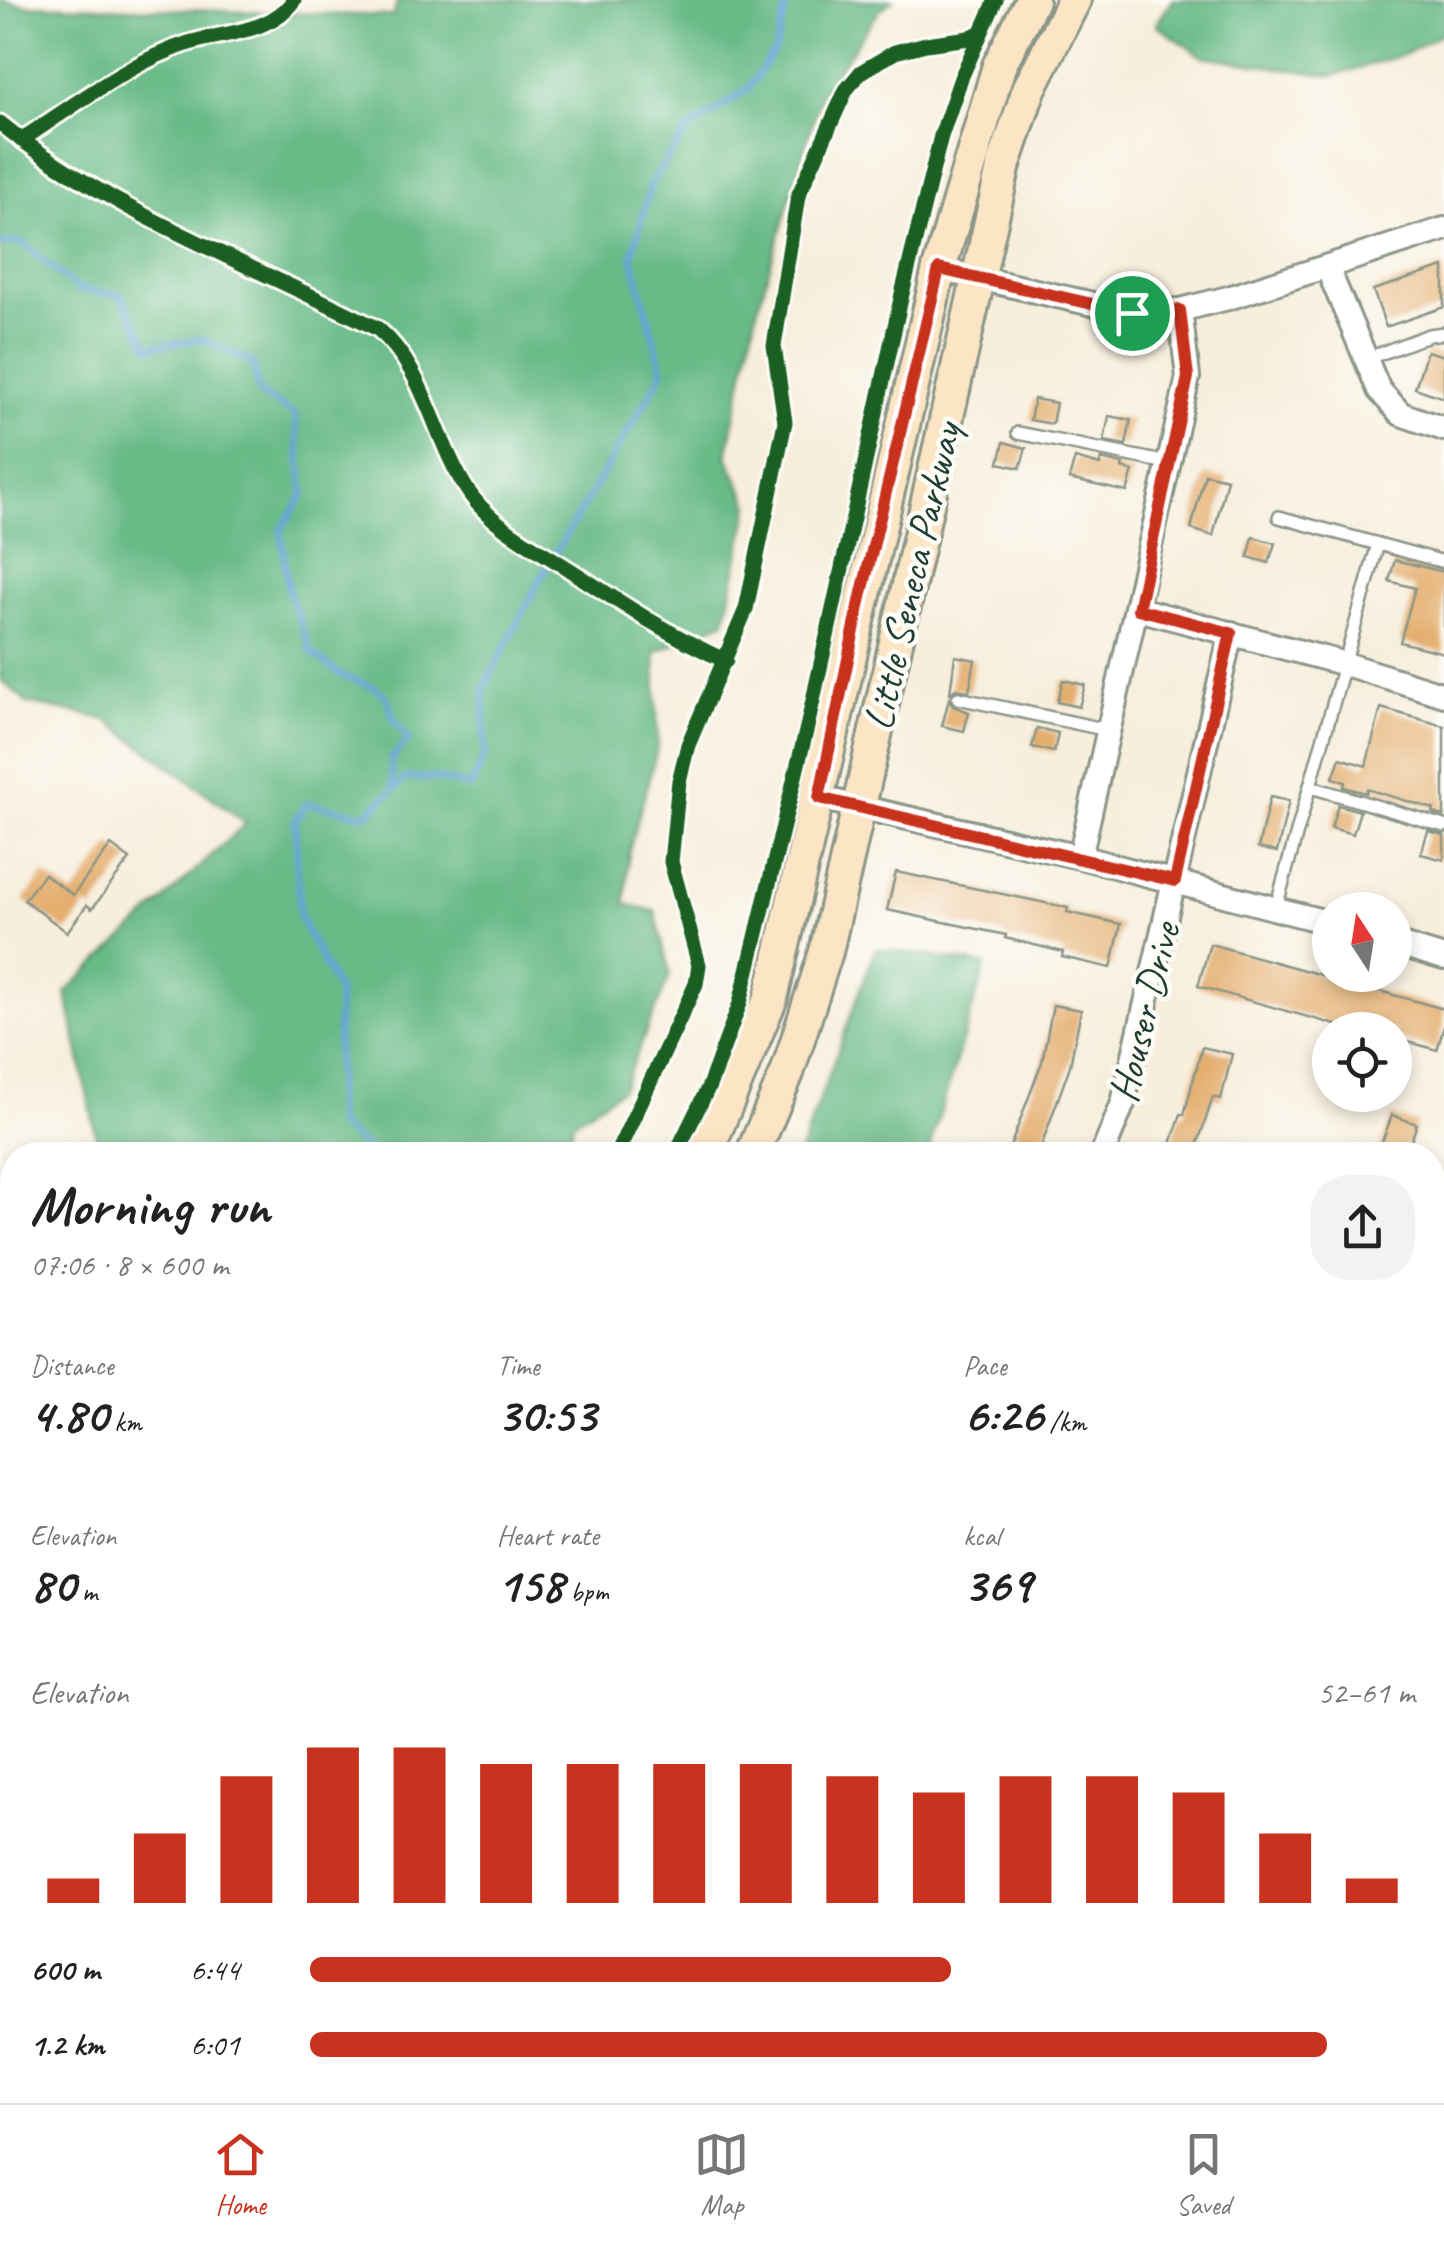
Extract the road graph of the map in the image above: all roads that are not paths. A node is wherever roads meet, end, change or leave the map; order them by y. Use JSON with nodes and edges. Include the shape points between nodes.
{"nodes":[{"id":1,"x":1032,"y":0,"type":"edge"},
{"id":2,"x":1074,"y":0,"type":"edge"},
{"id":3,"x":1444,"y":229,"type":"edge"},
{"id":4,"x":1327,"y":267,"type":"junction"},
{"id":5,"x":939,"y":269,"type":"junction"},
{"id":6,"x":977,"y":278,"type":"junction"},
{"id":7,"x":1180,"y":310,"type":"junction"},
{"id":8,"x":1444,"y":333,"type":"edge"},
{"id":9,"x":1366,"y":359,"type":"junction"},
{"id":10,"x":1444,"y":429,"type":"edge"},
{"id":11,"x":1018,"y":434,"type":"dead end"},
{"id":12,"x":1168,"y":464,"type":"junction"},
{"id":13,"x":1278,"y":517,"type":"dead end"},
{"id":14,"x":1378,"y":544,"type":"junction"},
{"id":15,"x":1444,"y":562,"type":"edge"},
{"id":16,"x":1138,"y":609,"type":"junction"},
{"id":17,"x":1231,"y":633,"type":"junction"},
{"id":18,"x":1342,"y":663,"type":"junction"},
{"id":19,"x":1444,"y":695,"type":"edge"},
{"id":20,"x":958,"y":698,"type":"dead end"},
{"id":21,"x":1108,"y":730,"type":"junction"},
{"id":22,"x":1311,"y":786,"type":"junction"},
{"id":23,"x":819,"y":798,"type":"junction"},
{"id":24,"x":859,"y":807,"type":"junction"},
{"id":25,"x":1444,"y":826,"type":"edge"},
{"id":26,"x":1080,"y":857,"type":"junction"},
{"id":27,"x":1175,"y":881,"type":"junction"},
{"id":28,"x":1276,"y":906,"type":"junction"},
{"id":29,"x":1312,"y":917,"type":"edge"},
{"id":30,"x":1412,"y":948,"type":"edge"},
{"id":31,"x":1444,"y":958,"type":"edge"},
{"id":32,"x":710,"y":1142,"type":"edge"},
{"id":33,"x":758,"y":1142,"type":"edge"},
{"id":34,"x":1107,"y":1142,"type":"edge"}],
"edges":[{"from":1,"to":5,"type":"main road","name":"Little Seneca Parkway","via":[[999,66]]},
{"from":2,"to":6,"type":"main road","name":"Little Seneca Parkway","via":[[1030,89]]},
{"from":3,"to":4,"type":"street"},
{"from":4,"to":7,"type":"street"},
{"from":4,"to":9,"type":"street"},
{"from":5,"to":6,"type":"street"},
{"from":5,"to":23,"type":"main road","name":"Little Seneca Parkway"},
{"from":6,"to":7,"type":"street","via":[[1132,313]]},
{"from":6,"to":24,"type":"main road","name":"Little Seneca Parkway"},
{"from":7,"to":12,"type":"street","via":[[1188,377]]},
{"from":8,"to":9,"type":"lane"},
{"from":9,"to":10,"type":"street","via":[[1379,390],[1400,414]]},
{"from":11,"to":12,"type":"lane"},
{"from":12,"to":16,"type":"street"},
{"from":13,"to":14,"type":"lane"},
{"from":14,"to":15,"type":"lane"},
{"from":14,"to":18,"type":"lane"},
{"from":16,"to":17,"type":"street"},
{"from":16,"to":21,"type":"street"},
{"from":17,"to":18,"type":"street"},
{"from":17,"to":27,"type":"street","name":"Houser Drive"},
{"from":18,"to":19,"type":"street"},
{"from":18,"to":22,"type":"lane"},
{"from":20,"to":21,"type":"lane"},
{"from":21,"to":26,"type":"street"},
{"from":22,"to":25,"type":"lane"},
{"from":22,"to":28,"type":"lane"},
{"from":23,"to":24,"type":"street"},
{"from":23,"to":32,"type":"main road","name":"Little Seneca Parkway","via":[[771,998]]},
{"from":24,"to":26,"type":"street"},
{"from":24,"to":33,"type":"main road","name":"Little Seneca Parkway","via":[[826,952]]},
{"from":26,"to":27,"type":"street"},
{"from":27,"to":28,"type":"street"},
{"from":27,"to":34,"type":"street","name":"Houser Drive","via":[[1123,1103]]},
{"from":28,"to":29,"type":"street"},
{"from":30,"to":31,"type":"street"}]}
